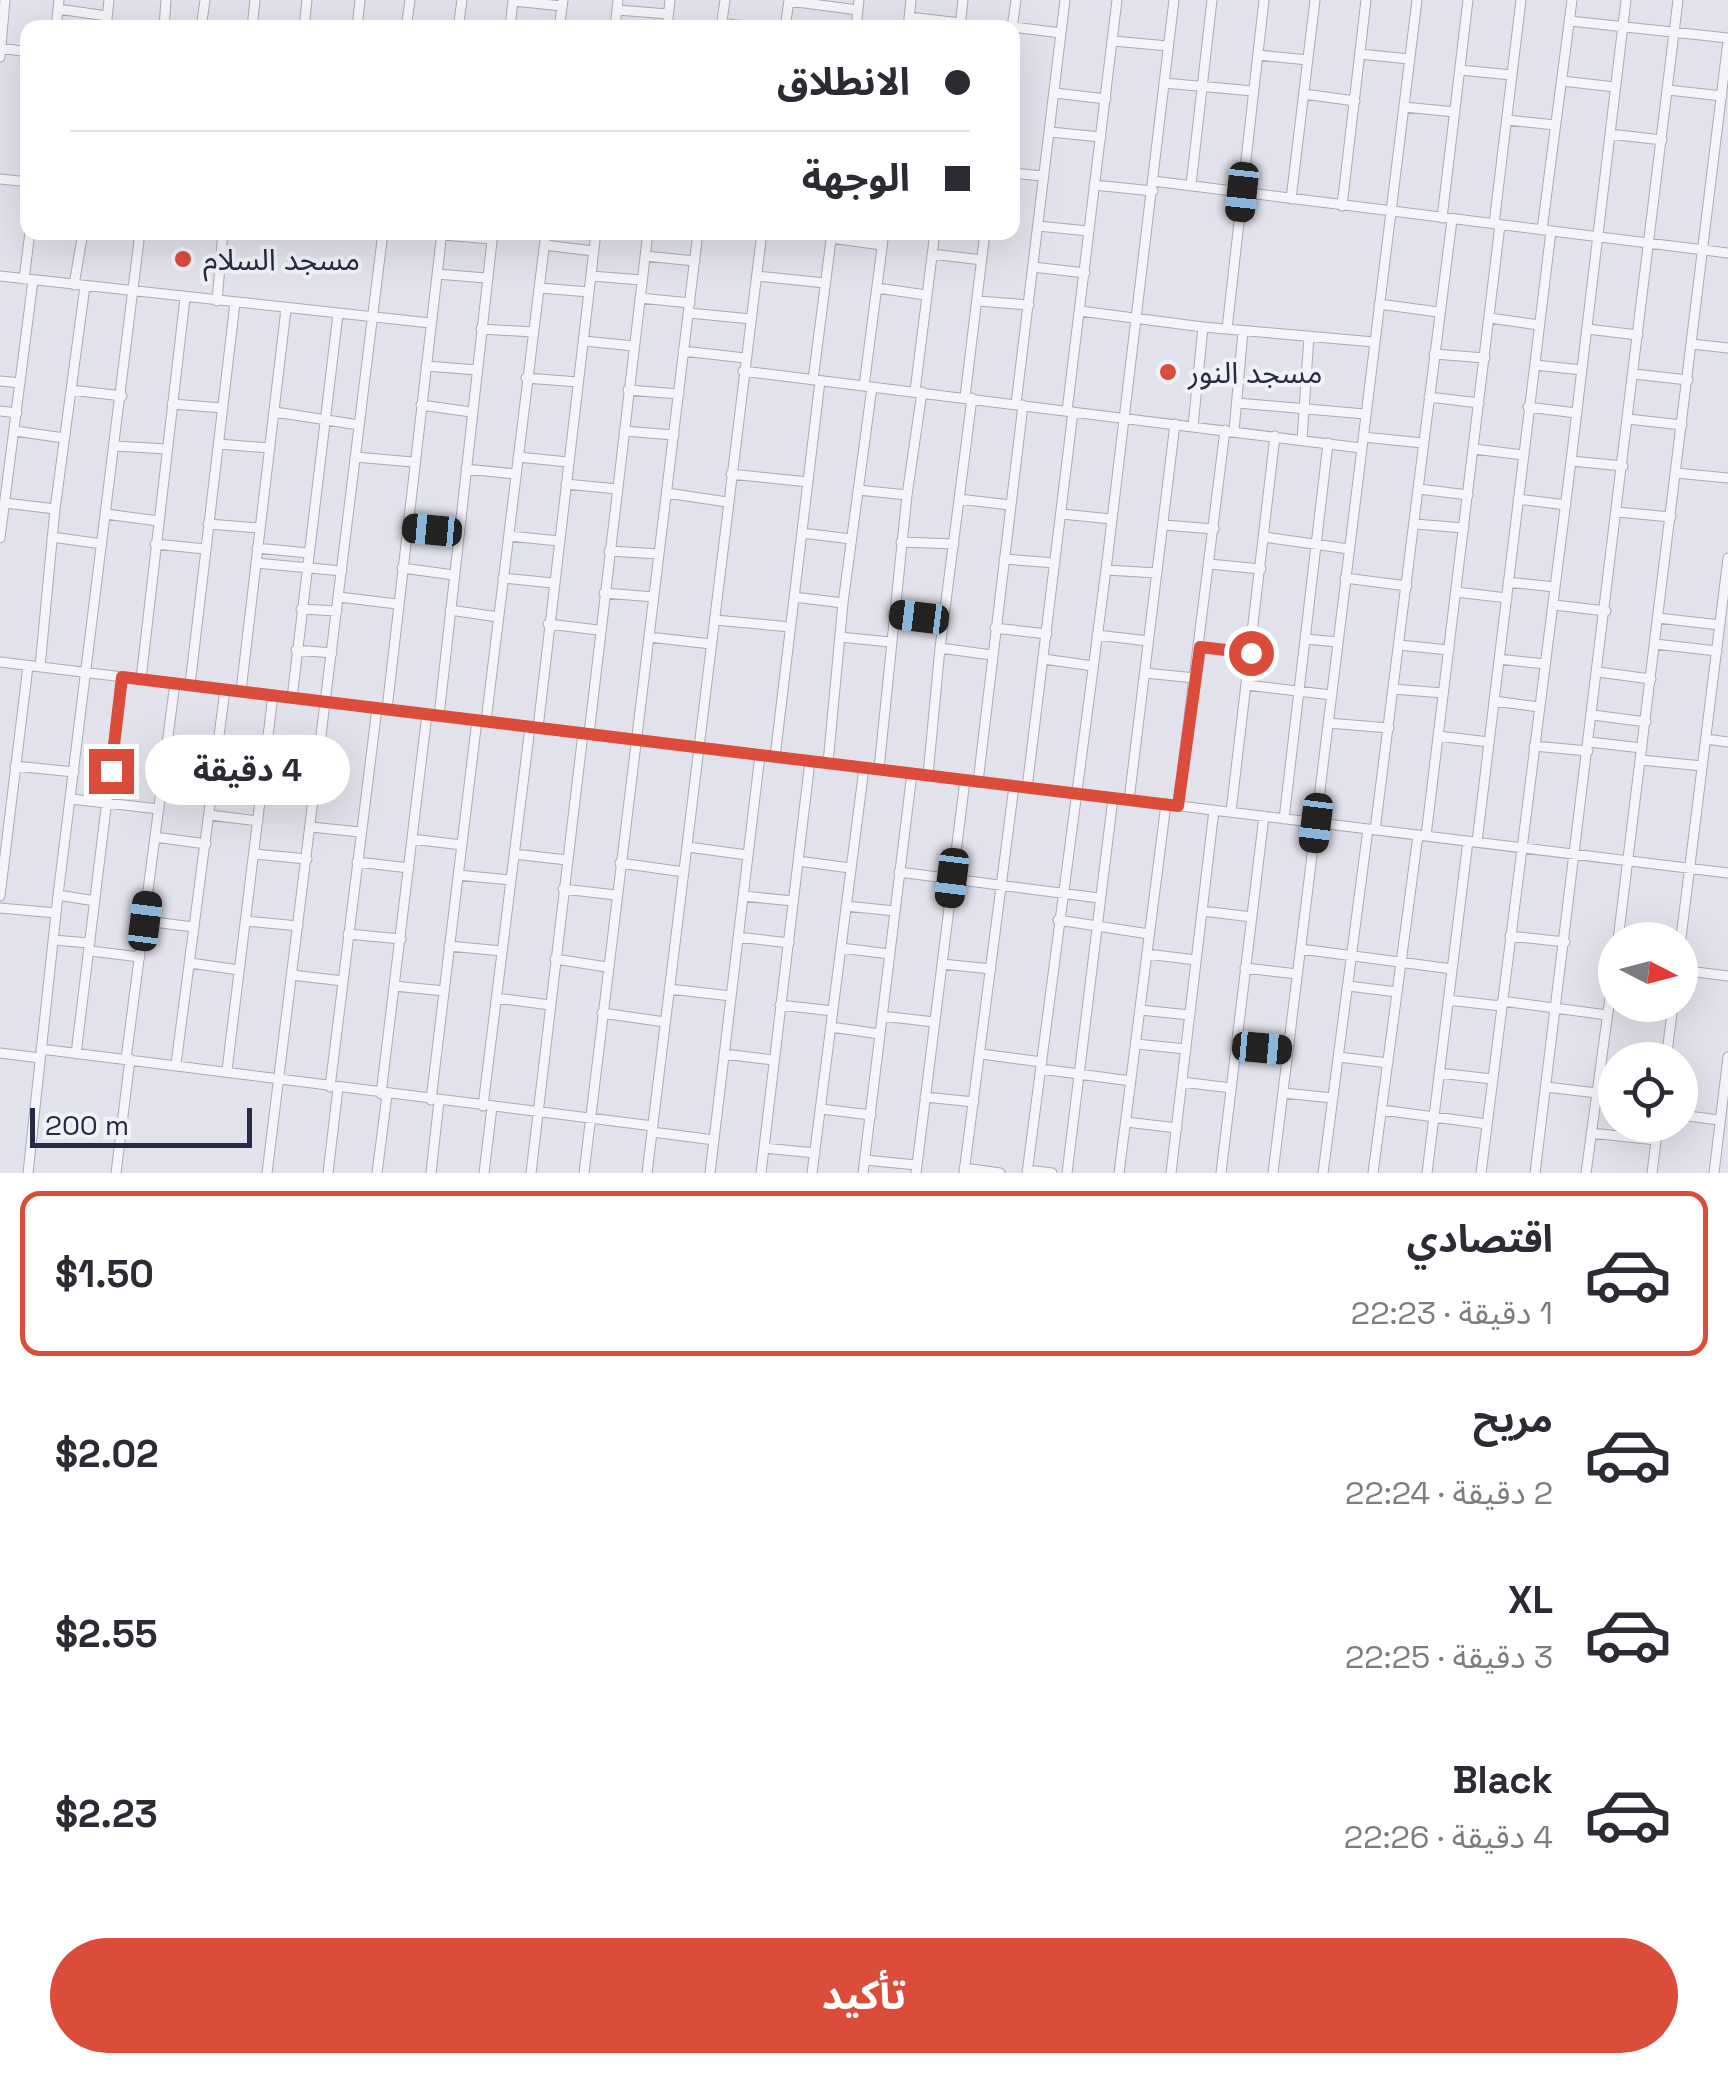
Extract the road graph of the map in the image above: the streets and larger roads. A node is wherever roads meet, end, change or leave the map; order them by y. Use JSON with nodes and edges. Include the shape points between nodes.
{"nodes":[{"id":1,"x":513,"y":0,"type":"edge"},
{"id":2,"x":670,"y":0,"type":"edge"},
{"id":3,"x":789,"y":0,"type":"edge"},
{"id":4,"x":1065,"y":0,"type":"edge"},
{"id":5,"x":1117,"y":0,"type":"edge"},
{"id":6,"x":1174,"y":0,"type":"edge"},
{"id":7,"x":1212,"y":0,"type":"edge"},
{"id":8,"x":1264,"y":0,"type":"edge"},
{"id":9,"x":1315,"y":0,"type":"edge"},
{"id":10,"x":1366,"y":0,"type":"edge"},
{"id":11,"x":1417,"y":0,"type":"edge"},
{"id":12,"x":1468,"y":0,"type":"edge"},
{"id":13,"x":1510,"y":0,"type":"edge"},
{"id":14,"x":1521,"y":0,"type":"edge"},
{"id":15,"x":1572,"y":0,"type":"edge"},
{"id":16,"x":1626,"y":0,"type":"edge"},
{"id":17,"x":1678,"y":0,"type":"edge"},
{"id":18,"x":3,"y":3,"type":"edge"},
{"id":19,"x":562,"y":3,"type":"edge"},
{"id":20,"x":59,"y":4,"type":"edge"},
{"id":21,"x":617,"y":5,"type":"edge"},
{"id":22,"x":859,"y":5,"type":"edge"},
{"id":23,"x":668,"y":14,"type":"junction"},
{"id":24,"x":102,"y":20,"type":"edge"},
{"id":25,"x":668,"y":20,"type":"edge"},
{"id":26,"x":1570,"y":21,"type":"junction"},
{"id":27,"x":1622,"y":26,"type":"junction"},
{"id":28,"x":1020,"y":28,"type":"edge"},
{"id":29,"x":1675,"y":32,"type":"junction"},
{"id":30,"x":1062,"y":33,"type":"junction"},
{"id":31,"x":1728,"y":40,"type":"edge"},
{"id":32,"x":1114,"y":41,"type":"junction"},
{"id":33,"x":1168,"y":46,"type":"junction"},
{"id":34,"x":1,"y":48,"type":"edge"},
{"id":35,"x":1360,"y":54,"type":"junction"},
{"id":36,"x":1258,"y":55,"type":"junction"},
{"id":37,"x":0,"y":56,"type":"edge"},
{"id":38,"x":1410,"y":59,"type":"junction"},
{"id":39,"x":1308,"y":60,"type":"junction"},
{"id":40,"x":1460,"y":70,"type":"junction"},
{"id":41,"x":1512,"y":75,"type":"junction"},
{"id":42,"x":1562,"y":81,"type":"junction"},
{"id":43,"x":1164,"y":83,"type":"junction"},
{"id":44,"x":1203,"y":86,"type":"junction"},
{"id":45,"x":1615,"y":87,"type":"junction"},
{"id":46,"x":1668,"y":90,"type":"junction"},
{"id":47,"x":1253,"y":91,"type":"junction"},
{"id":48,"x":1055,"y":93,"type":"junction"},
{"id":49,"x":1304,"y":94,"type":"junction"},
{"id":50,"x":1722,"y":96,"type":"junction"},
{"id":51,"x":1106,"y":99,"type":"junction"},
{"id":52,"x":1355,"y":102,"type":"junction"},
{"id":53,"x":1404,"y":107,"type":"junction"},
{"id":54,"x":1455,"y":112,"type":"junction"},
{"id":55,"x":1507,"y":120,"type":"junction"},
{"id":56,"x":1556,"y":125,"type":"junction"},
{"id":57,"x":1050,"y":132,"type":"junction"},
{"id":58,"x":1610,"y":134,"type":"junction"},
{"id":59,"x":1101,"y":138,"type":"junction"},
{"id":60,"x":1662,"y":140,"type":"junction"},
{"id":61,"x":1716,"y":144,"type":"junction"},
{"id":62,"x":1728,"y":146,"type":"edge"},
{"id":63,"x":1020,"y":174,"type":"edge"},
{"id":64,"x":1043,"y":176,"type":"junction"},
{"id":65,"x":1094,"y":184,"type":"junction"},
{"id":66,"x":1191,"y":185,"type":"junction"},
{"id":67,"x":1153,"y":186,"type":"junction"},
{"id":68,"x":1242,"y":192,"type":"junction"},
{"id":69,"x":1291,"y":199,"type":"junction"},
{"id":70,"x":1342,"y":206,"type":"junction"},
{"id":71,"x":1390,"y":212,"type":"junction"},
{"id":72,"x":1447,"y":219,"type":"junction"},
{"id":73,"x":1497,"y":225,"type":"junction"},
{"id":74,"x":1038,"y":226,"type":"junction"},
{"id":75,"x":1546,"y":230,"type":"junction"},
{"id":76,"x":1088,"y":231,"type":"junction"},
{"id":77,"x":1597,"y":236,"type":"junction"},
{"id":78,"x":30,"y":240,"type":"edge"},
{"id":79,"x":83,"y":240,"type":"edge"},
{"id":80,"x":139,"y":240,"type":"edge"},
{"id":81,"x":223,"y":240,"type":"edge"},
{"id":82,"x":382,"y":240,"type":"edge"},
{"id":83,"x":441,"y":240,"type":"edge"},
{"id":84,"x":491,"y":240,"type":"edge"},
{"id":85,"x":545,"y":240,"type":"edge"},
{"id":86,"x":595,"y":240,"type":"edge"},
{"id":87,"x":647,"y":240,"type":"edge"},
{"id":88,"x":697,"y":240,"type":"edge"},
{"id":89,"x":761,"y":240,"type":"edge"},
{"id":90,"x":831,"y":240,"type":"edge"},
{"id":91,"x":857,"y":240,"type":"edge"},
{"id":92,"x":883,"y":240,"type":"edge"},
{"id":93,"x":934,"y":240,"type":"edge"},
{"id":94,"x":984,"y":240,"type":"edge"},
{"id":95,"x":1649,"y":243,"type":"junction"},
{"id":96,"x":545,"y":245,"type":"junction"},
{"id":97,"x":882,"y":245,"type":"junction"},
{"id":98,"x":1704,"y":250,"type":"junction"},
{"id":99,"x":593,"y":251,"type":"junction"},
{"id":100,"x":1728,"y":253,"type":"edge"},
{"id":101,"x":932,"y":254,"type":"junction"},
{"id":102,"x":645,"y":256,"type":"junction"},
{"id":103,"x":982,"y":260,"type":"junction"},
{"id":104,"x":695,"y":261,"type":"junction"},
{"id":105,"x":1033,"y":267,"type":"junction"},
{"id":106,"x":1084,"y":273,"type":"junction"},
{"id":107,"x":437,"y":274,"type":"junction"},
{"id":108,"x":0,"y":276,"type":"edge"},
{"id":109,"x":591,"y":276,"type":"junction"},
{"id":110,"x":757,"y":276,"type":"junction"},
{"id":111,"x":486,"y":278,"type":"junction"},
{"id":112,"x":29,"y":279,"type":"junction"},
{"id":113,"x":642,"y":280,"type":"junction"},
{"id":114,"x":825,"y":283,"type":"junction"},
{"id":115,"x":80,"y":285,"type":"junction"},
{"id":116,"x":540,"y":288,"type":"junction"},
{"id":117,"x":877,"y":288,"type":"junction"},
{"id":118,"x":133,"y":291,"type":"junction"},
{"id":119,"x":589,"y":292,"type":"junction"},
{"id":120,"x":926,"y":295,"type":"junction"},
{"id":121,"x":185,"y":298,"type":"junction"},
{"id":122,"x":640,"y":298,"type":"junction"},
{"id":123,"x":978,"y":300,"type":"junction"},
{"id":124,"x":217,"y":302,"type":"junction"},
{"id":125,"x":235,"y":303,"type":"junction"},
{"id":126,"x":1379,"y":304,"type":"junction"},
{"id":127,"x":1028,"y":306,"type":"junction"},
{"id":128,"x":690,"y":308,"type":"junction"},
{"id":129,"x":286,"y":309,"type":"junction"},
{"id":130,"x":1080,"y":311,"type":"junction"},
{"id":131,"x":1438,"y":312,"type":"junction"},
{"id":132,"x":338,"y":314,"type":"junction"},
{"id":133,"x":372,"y":317,"type":"junction"},
{"id":134,"x":1490,"y":318,"type":"junction"},
{"id":135,"x":750,"y":319,"type":"junction"},
{"id":136,"x":1136,"y":320,"type":"junction"},
{"id":137,"x":430,"y":323,"type":"junction"},
{"id":138,"x":1539,"y":324,"type":"junction"},
{"id":139,"x":1203,"y":327,"type":"junction"},
{"id":140,"x":481,"y":328,"type":"junction"},
{"id":141,"x":1228,"y":329,"type":"junction"},
{"id":142,"x":1587,"y":329,"type":"junction"},
{"id":143,"x":1243,"y":330,"type":"junction"},
{"id":144,"x":533,"y":332,"type":"junction"},
{"id":145,"x":1638,"y":335,"type":"junction"},
{"id":146,"x":1309,"y":336,"type":"junction"},
{"id":147,"x":584,"y":341,"type":"junction"},
{"id":148,"x":1374,"y":342,"type":"junction"},
{"id":149,"x":1692,"y":344,"type":"junction"},
{"id":150,"x":634,"y":346,"type":"junction"},
{"id":151,"x":1728,"y":348,"type":"edge"},
{"id":152,"x":684,"y":351,"type":"junction"},
{"id":153,"x":1434,"y":354,"type":"junction"},
{"id":154,"x":745,"y":358,"type":"junction"},
{"id":155,"x":1485,"y":358,"type":"junction"},
{"id":156,"x":1535,"y":365,"type":"junction"},
{"id":157,"x":426,"y":366,"type":"junction"},
{"id":158,"x":477,"y":370,"type":"junction"},
{"id":159,"x":1582,"y":370,"type":"junction"},
{"id":160,"x":743,"y":371,"type":"junction"},
{"id":161,"x":1634,"y":374,"type":"junction"},
{"id":162,"x":526,"y":378,"type":"junction"},
{"id":163,"x":816,"y":380,"type":"junction"},
{"id":164,"x":1688,"y":380,"type":"junction"},
{"id":165,"x":0,"y":381,"type":"edge"},
{"id":166,"x":578,"y":382,"type":"junction"},
{"id":167,"x":20,"y":384,"type":"junction"},
{"id":168,"x":868,"y":387,"type":"junction"},
{"id":169,"x":71,"y":390,"type":"junction"},
{"id":170,"x":628,"y":390,"type":"junction"},
{"id":171,"x":919,"y":392,"type":"junction"},
{"id":172,"x":678,"y":394,"type":"junction"},
{"id":173,"x":122,"y":396,"type":"junction"},
{"id":174,"x":968,"y":397,"type":"junction"},
{"id":175,"x":1429,"y":397,"type":"junction"},
{"id":176,"x":1237,"y":403,"type":"junction"},
{"id":177,"x":1479,"y":403,"type":"junction"},
{"id":178,"x":172,"y":404,"type":"junction"},
{"id":179,"x":421,"y":405,"type":"junction"},
{"id":180,"x":1020,"y":405,"type":"junction"},
{"id":181,"x":1528,"y":407,"type":"junction"},
{"id":182,"x":223,"y":408,"type":"junction"},
{"id":183,"x":1304,"y":408,"type":"junction"},
{"id":184,"x":0,"y":412,"type":"edge"},
{"id":185,"x":275,"y":412,"type":"junction"},
{"id":186,"x":470,"y":412,"type":"junction"},
{"id":187,"x":1070,"y":412,"type":"junction"},
{"id":188,"x":17,"y":413,"type":"junction"},
{"id":189,"x":1576,"y":413,"type":"junction"},
{"id":190,"x":1365,"y":414,"type":"junction"},
{"id":191,"x":1123,"y":418,"type":"junction"},
{"id":192,"x":1628,"y":419,"type":"junction"},
{"id":193,"x":325,"y":420,"type":"junction"},
{"id":194,"x":1174,"y":424,"type":"junction"},
{"id":195,"x":359,"y":425,"type":"junction"},
{"id":196,"x":1193,"y":426,"type":"junction"},
{"id":197,"x":1682,"y":426,"type":"junction"},
{"id":198,"x":624,"y":430,"type":"junction"},
{"id":199,"x":1230,"y":430,"type":"junction"},
{"id":200,"x":15,"y":431,"type":"junction"},
{"id":201,"x":674,"y":434,"type":"junction"},
{"id":202,"x":1275,"y":436,"type":"junction"},
{"id":203,"x":64,"y":438,"type":"junction"},
{"id":204,"x":1302,"y":440,"type":"junction"},
{"id":205,"x":1362,"y":442,"type":"junction"},
{"id":206,"x":1423,"y":443,"type":"junction"},
{"id":207,"x":219,"y":444,"type":"junction"},
{"id":208,"x":1328,"y":444,"type":"junction"},
{"id":209,"x":115,"y":446,"type":"junction"},
{"id":210,"x":270,"y":448,"type":"junction"},
{"id":211,"x":166,"y":449,"type":"junction"},
{"id":212,"x":1474,"y":449,"type":"junction"},
{"id":213,"x":1522,"y":455,"type":"junction"},
{"id":214,"x":355,"y":456,"type":"junction"},
{"id":215,"x":518,"y":457,"type":"junction"},
{"id":216,"x":1572,"y":461,"type":"junction"},
{"id":217,"x":413,"y":462,"type":"junction"},
{"id":218,"x":568,"y":462,"type":"junction"},
{"id":219,"x":1622,"y":466,"type":"junction"},
{"id":220,"x":466,"y":468,"type":"junction"},
{"id":221,"x":1676,"y":473,"type":"junction"},
{"id":222,"x":516,"y":474,"type":"junction"},
{"id":223,"x":732,"y":474,"type":"junction"},
{"id":224,"x":1728,"y":478,"type":"edge"},
{"id":225,"x":808,"y":482,"type":"junction"},
{"id":226,"x":566,"y":484,"type":"junction"},
{"id":227,"x":616,"y":489,"type":"junction"},
{"id":228,"x":1419,"y":489,"type":"junction"},
{"id":229,"x":858,"y":490,"type":"junction"},
{"id":230,"x":666,"y":493,"type":"junction"},
{"id":231,"x":906,"y":494,"type":"junction"},
{"id":232,"x":1468,"y":495,"type":"junction"},
{"id":233,"x":960,"y":500,"type":"junction"},
{"id":234,"x":1518,"y":500,"type":"junction"},
{"id":235,"x":728,"y":502,"type":"junction"},
{"id":236,"x":5,"y":503,"type":"junction"},
{"id":237,"x":1010,"y":505,"type":"junction"},
{"id":238,"x":1566,"y":505,"type":"junction"},
{"id":239,"x":55,"y":510,"type":"junction"},
{"id":240,"x":1617,"y":512,"type":"junction"},
{"id":241,"x":106,"y":514,"type":"junction"},
{"id":242,"x":1062,"y":514,"type":"junction"},
{"id":243,"x":1671,"y":517,"type":"junction"},
{"id":244,"x":1111,"y":519,"type":"junction"},
{"id":245,"x":158,"y":521,"type":"junction"},
{"id":246,"x":208,"y":524,"type":"junction"},
{"id":247,"x":1415,"y":524,"type":"junction"},
{"id":248,"x":1164,"y":525,"type":"junction"},
{"id":249,"x":260,"y":528,"type":"junction"},
{"id":250,"x":407,"y":528,"type":"junction"},
{"id":251,"x":1464,"y":528,"type":"junction"},
{"id":252,"x":1214,"y":530,"type":"junction"},
{"id":253,"x":458,"y":532,"type":"junction"},
{"id":254,"x":802,"y":533,"type":"junction"},
{"id":255,"x":0,"y":534,"type":"edge"},
{"id":256,"x":508,"y":536,"type":"junction"},
{"id":257,"x":1264,"y":537,"type":"junction"},
{"id":258,"x":52,"y":538,"type":"junction"},
{"id":259,"x":851,"y":539,"type":"junction"},
{"id":260,"x":558,"y":540,"type":"junction"},
{"id":261,"x":902,"y":542,"type":"junction"},
{"id":262,"x":102,"y":544,"type":"junction"},
{"id":263,"x":155,"y":544,"type":"junction"},
{"id":264,"x":954,"y":544,"type":"junction"},
{"id":265,"x":1316,"y":544,"type":"junction"},
{"id":266,"x":258,"y":548,"type":"junction"},
{"id":267,"x":204,"y":549,"type":"junction"},
{"id":268,"x":1349,"y":549,"type":"junction"},
{"id":269,"x":609,"y":551,"type":"junction"},
{"id":270,"x":308,"y":554,"type":"junction"},
{"id":271,"x":660,"y":554,"type":"junction"},
{"id":272,"x":1728,"y":558,"type":"edge"},
{"id":273,"x":1004,"y":559,"type":"junction"},
{"id":274,"x":256,"y":563,"type":"junction"},
{"id":275,"x":1055,"y":563,"type":"junction"},
{"id":276,"x":1210,"y":564,"type":"junction"},
{"id":277,"x":306,"y":568,"type":"junction"},
{"id":278,"x":402,"y":568,"type":"junction"},
{"id":279,"x":1261,"y":569,"type":"junction"},
{"id":280,"x":1106,"y":570,"type":"junction"},
{"id":281,"x":342,"y":571,"type":"junction"},
{"id":282,"x":1157,"y":574,"type":"junction"},
{"id":283,"x":454,"y":575,"type":"junction"},
{"id":284,"x":503,"y":578,"type":"junction"},
{"id":285,"x":1345,"y":578,"type":"junction"},
{"id":286,"x":1508,"y":582,"type":"junction"},
{"id":287,"x":553,"y":583,"type":"junction"},
{"id":288,"x":1406,"y":586,"type":"junction"},
{"id":289,"x":1555,"y":587,"type":"junction"},
{"id":290,"x":1456,"y":592,"type":"junction"},
{"id":291,"x":604,"y":593,"type":"junction"},
{"id":292,"x":1726,"y":593,"type":"edge"},
{"id":293,"x":794,"y":597,"type":"junction"},
{"id":294,"x":338,"y":598,"type":"junction"},
{"id":295,"x":654,"y":598,"type":"junction"},
{"id":296,"x":1506,"y":598,"type":"junction"},
{"id":297,"x":844,"y":603,"type":"junction"},
{"id":298,"x":398,"y":604,"type":"junction"},
{"id":299,"x":1554,"y":605,"type":"junction"},
{"id":300,"x":301,"y":609,"type":"junction"},
{"id":301,"x":450,"y":610,"type":"junction"},
{"id":302,"x":337,"y":611,"type":"junction"},
{"id":303,"x":1606,"y":611,"type":"junction"},
{"id":304,"x":894,"y":614,"type":"junction"},
{"id":305,"x":498,"y":617,"type":"junction"},
{"id":306,"x":1658,"y":618,"type":"junction"},
{"id":307,"x":715,"y":620,"type":"junction"},
{"id":308,"x":944,"y":620,"type":"junction"},
{"id":309,"x":548,"y":624,"type":"junction"},
{"id":310,"x":1720,"y":626,"type":"junction"},
{"id":311,"x":790,"y":627,"type":"junction"},
{"id":312,"x":996,"y":628,"type":"junction"},
{"id":313,"x":598,"y":630,"type":"junction"},
{"id":314,"x":1047,"y":634,"type":"junction"},
{"id":315,"x":1097,"y":635,"type":"junction"},
{"id":316,"x":649,"y":637,"type":"junction"},
{"id":317,"x":840,"y":637,"type":"junction"},
{"id":318,"x":1305,"y":639,"type":"junction"},
{"id":319,"x":1148,"y":641,"type":"junction"},
{"id":320,"x":890,"y":642,"type":"junction"},
{"id":321,"x":1338,"y":642,"type":"junction"},
{"id":322,"x":711,"y":644,"type":"junction"},
{"id":323,"x":1655,"y":644,"type":"junction"},
{"id":324,"x":1399,"y":645,"type":"junction"},
{"id":325,"x":1200,"y":647,"type":"junction"},
{"id":326,"x":940,"y":648,"type":"junction"},
{"id":327,"x":296,"y":650,"type":"junction"},
{"id":328,"x":1449,"y":650,"type":"junction"},
{"id":329,"x":1716,"y":651,"type":"junction"},
{"id":330,"x":332,"y":653,"type":"junction"},
{"id":331,"x":1251,"y":653,"type":"junction"},
{"id":332,"x":992,"y":655,"type":"junction"},
{"id":333,"x":1044,"y":659,"type":"junction"},
{"id":334,"x":1499,"y":659,"type":"junction"},
{"id":335,"x":0,"y":662,"type":"edge"},
{"id":336,"x":1545,"y":664,"type":"junction"},
{"id":337,"x":34,"y":666,"type":"junction"},
{"id":338,"x":1093,"y":666,"type":"junction"},
{"id":339,"x":1598,"y":672,"type":"junction"},
{"id":340,"x":88,"y":673,"type":"junction"},
{"id":341,"x":1145,"y":674,"type":"junction"},
{"id":342,"x":122,"y":677,"type":"junction"},
{"id":343,"x":1196,"y":678,"type":"junction"},
{"id":344,"x":140,"y":679,"type":"junction"},
{"id":345,"x":1650,"y":680,"type":"junction"},
{"id":346,"x":175,"y":684,"type":"junction"},
{"id":347,"x":190,"y":685,"type":"junction"},
{"id":348,"x":1247,"y":685,"type":"junction"},
{"id":349,"x":1393,"y":689,"type":"junction"},
{"id":350,"x":225,"y":690,"type":"junction"},
{"id":351,"x":241,"y":692,"type":"junction"},
{"id":352,"x":1299,"y":692,"type":"junction"},
{"id":353,"x":1443,"y":693,"type":"junction"},
{"id":354,"x":273,"y":695,"type":"junction"},
{"id":355,"x":1331,"y":695,"type":"junction"},
{"id":356,"x":292,"y":698,"type":"junction"},
{"id":357,"x":1494,"y":701,"type":"junction"},
{"id":358,"x":326,"y":702,"type":"junction"},
{"id":359,"x":1539,"y":706,"type":"junction"},
{"id":360,"x":382,"y":709,"type":"junction"},
{"id":361,"x":433,"y":715,"type":"junction"},
{"id":362,"x":1592,"y":715,"type":"junction"},
{"id":363,"x":482,"y":721,"type":"junction"},
{"id":364,"x":1646,"y":722,"type":"junction"},
{"id":365,"x":1328,"y":723,"type":"junction"},
{"id":366,"x":534,"y":727,"type":"junction"},
{"id":367,"x":1389,"y":728,"type":"junction"},
{"id":368,"x":586,"y":734,"type":"junction"},
{"id":369,"x":1438,"y":736,"type":"junction"},
{"id":370,"x":1706,"y":739,"type":"junction"},
{"id":371,"x":637,"y":740,"type":"junction"},
{"id":372,"x":1489,"y":742,"type":"junction"},
{"id":373,"x":1728,"y":742,"type":"edge"},
{"id":374,"x":1534,"y":746,"type":"junction"},
{"id":375,"x":1589,"y":746,"type":"junction"},
{"id":376,"x":700,"y":748,"type":"junction"},
{"id":377,"x":1642,"y":748,"type":"junction"},
{"id":378,"x":760,"y":755,"type":"junction"},
{"id":379,"x":775,"y":757,"type":"junction"},
{"id":380,"x":1641,"y":760,"type":"junction"},
{"id":381,"x":810,"y":761,"type":"junction"},
{"id":382,"x":828,"y":763,"type":"junction"},
{"id":383,"x":14,"y":766,"type":"junction"},
{"id":384,"x":1702,"y":766,"type":"junction"},
{"id":385,"x":864,"y":768,"type":"junction"},
{"id":386,"x":878,"y":769,"type":"junction"},
{"id":387,"x":74,"y":772,"type":"junction"},
{"id":388,"x":912,"y":774,"type":"junction"},
{"id":389,"x":928,"y":776,"type":"junction"},
{"id":390,"x":965,"y":780,"type":"junction"},
{"id":391,"x":978,"y":782,"type":"junction"},
{"id":392,"x":1014,"y":786,"type":"junction"},
{"id":393,"x":1028,"y":788,"type":"junction"},
{"id":394,"x":1076,"y":794,"type":"junction"},
{"id":395,"x":71,"y":798,"type":"junction"},
{"id":396,"x":1112,"y":798,"type":"junction"},
{"id":397,"x":1129,"y":800,"type":"junction"},
{"id":398,"x":5,"y":802,"type":"edge"},
{"id":399,"x":107,"y":803,"type":"junction"},
{"id":400,"x":1166,"y":804,"type":"junction"},
{"id":401,"x":1178,"y":806,"type":"junction"},
{"id":402,"x":159,"y":809,"type":"junction"},
{"id":403,"x":1214,"y":810,"type":"junction"},
{"id":404,"x":1231,"y":812,"type":"junction"},
{"id":405,"x":210,"y":815,"type":"junction"},
{"id":406,"x":1264,"y":816,"type":"junction"},
{"id":407,"x":1284,"y":819,"type":"junction"},
{"id":408,"x":258,"y":821,"type":"junction"},
{"id":409,"x":1316,"y":823,"type":"junction"},
{"id":410,"x":310,"y":827,"type":"junction"},
{"id":411,"x":1372,"y":830,"type":"junction"},
{"id":412,"x":360,"y":832,"type":"junction"},
{"id":413,"x":1422,"y":836,"type":"junction"},
{"id":414,"x":155,"y":837,"type":"junction"},
{"id":415,"x":412,"y":839,"type":"junction"},
{"id":416,"x":1472,"y":842,"type":"junction"},
{"id":417,"x":206,"y":844,"type":"junction"},
{"id":418,"x":462,"y":845,"type":"junction"},
{"id":419,"x":688,"y":846,"type":"junction"},
{"id":420,"x":3,"y":848,"type":"edge"},
{"id":421,"x":1520,"y":848,"type":"junction"},
{"id":422,"x":254,"y":854,"type":"junction"},
{"id":423,"x":514,"y":854,"type":"junction"},
{"id":424,"x":1576,"y":854,"type":"junction"},
{"id":425,"x":747,"y":855,"type":"junction"},
{"id":426,"x":306,"y":859,"type":"junction"},
{"id":427,"x":568,"y":860,"type":"junction"},
{"id":428,"x":798,"y":861,"type":"junction"},
{"id":429,"x":1628,"y":861,"type":"junction"},
{"id":430,"x":357,"y":862,"type":"junction"},
{"id":431,"x":620,"y":863,"type":"junction"},
{"id":432,"x":408,"y":868,"type":"junction"},
{"id":433,"x":850,"y":868,"type":"junction"},
{"id":434,"x":1690,"y":868,"type":"junction"},
{"id":435,"x":684,"y":872,"type":"junction"},
{"id":436,"x":899,"y":872,"type":"junction"},
{"id":437,"x":1728,"y":873,"type":"edge"},
{"id":438,"x":458,"y":875,"type":"junction"},
{"id":439,"x":952,"y":878,"type":"junction"},
{"id":440,"x":511,"y":880,"type":"junction"},
{"id":441,"x":1001,"y":885,"type":"junction"},
{"id":442,"x":564,"y":888,"type":"junction"},
{"id":443,"x":1062,"y":893,"type":"junction"},
{"id":444,"x":616,"y":895,"type":"junction"},
{"id":445,"x":0,"y":896,"type":"edge"},
{"id":446,"x":58,"y":896,"type":"junction"},
{"id":447,"x":742,"y":896,"type":"junction"},
{"id":448,"x":1099,"y":898,"type":"junction"},
{"id":449,"x":95,"y":901,"type":"junction"},
{"id":450,"x":794,"y":901,"type":"junction"},
{"id":451,"x":846,"y":906,"type":"junction"},
{"id":452,"x":0,"y":908,"type":"edge"},
{"id":453,"x":1202,"y":910,"type":"junction"},
{"id":454,"x":895,"y":911,"type":"junction"},
{"id":455,"x":56,"y":914,"type":"junction"},
{"id":456,"x":1252,"y":918,"type":"junction"},
{"id":457,"x":1058,"y":920,"type":"junction"},
{"id":458,"x":145,"y":921,"type":"junction"},
{"id":459,"x":246,"y":921,"type":"junction"},
{"id":460,"x":1620,"y":922,"type":"edge"},
{"id":461,"x":1683,"y":922,"type":"edge"},
{"id":462,"x":1095,"y":925,"type":"junction"},
{"id":463,"x":194,"y":926,"type":"junction"},
{"id":464,"x":298,"y":926,"type":"junction"},
{"id":465,"x":348,"y":934,"type":"junction"},
{"id":466,"x":1150,"y":934,"type":"junction"},
{"id":467,"x":1510,"y":936,"type":"junction"},
{"id":468,"x":738,"y":937,"type":"junction"},
{"id":469,"x":401,"y":939,"type":"junction"},
{"id":470,"x":52,"y":940,"type":"junction"},
{"id":471,"x":789,"y":942,"type":"junction"},
{"id":472,"x":1564,"y":942,"type":"junction"},
{"id":473,"x":450,"y":946,"type":"junction"},
{"id":474,"x":90,"y":947,"type":"junction"},
{"id":475,"x":841,"y":948,"type":"junction"},
{"id":476,"x":1301,"y":949,"type":"junction"},
{"id":477,"x":502,"y":951,"type":"junction"},
{"id":478,"x":890,"y":954,"type":"junction"},
{"id":479,"x":1148,"y":954,"type":"junction"},
{"id":480,"x":140,"y":957,"type":"junction"},
{"id":481,"x":1352,"y":957,"type":"junction"},
{"id":482,"x":555,"y":959,"type":"junction"},
{"id":483,"x":1196,"y":960,"type":"junction"},
{"id":484,"x":190,"y":963,"type":"junction"},
{"id":485,"x":942,"y":964,"type":"junction"},
{"id":486,"x":1401,"y":964,"type":"junction"},
{"id":487,"x":607,"y":967,"type":"junction"},
{"id":488,"x":1245,"y":968,"type":"junction"},
{"id":489,"x":1452,"y":969,"type":"junction"},
{"id":490,"x":240,"y":970,"type":"junction"},
{"id":491,"x":992,"y":970,"type":"junction"},
{"id":492,"x":1698,"y":972,"type":"edge"},
{"id":493,"x":1297,"y":974,"type":"junction"},
{"id":494,"x":292,"y":975,"type":"junction"},
{"id":495,"x":1728,"y":976,"type":"edge"},
{"id":496,"x":344,"y":982,"type":"junction"},
{"id":497,"x":394,"y":986,"type":"junction"},
{"id":498,"x":1348,"y":986,"type":"junction"},
{"id":499,"x":669,"y":988,"type":"junction"},
{"id":500,"x":444,"y":991,"type":"junction"},
{"id":501,"x":1397,"y":992,"type":"junction"},
{"id":502,"x":731,"y":996,"type":"junction"},
{"id":503,"x":496,"y":998,"type":"junction"},
{"id":504,"x":1448,"y":1000,"type":"junction"},
{"id":505,"x":1501,"y":1003,"type":"junction"},
{"id":506,"x":550,"y":1004,"type":"junction"},
{"id":507,"x":780,"y":1006,"type":"junction"},
{"id":508,"x":1557,"y":1007,"type":"junction"},
{"id":509,"x":1140,"y":1010,"type":"junction"},
{"id":510,"x":833,"y":1012,"type":"junction"},
{"id":511,"x":602,"y":1013,"type":"junction"},
{"id":512,"x":1598,"y":1014,"type":"edge"},
{"id":513,"x":882,"y":1016,"type":"junction"},
{"id":514,"x":1190,"y":1016,"type":"junction"},
{"id":515,"x":665,"y":1022,"type":"junction"},
{"id":516,"x":934,"y":1022,"type":"junction"},
{"id":517,"x":1606,"y":1022,"type":"edge"},
{"id":518,"x":832,"y":1027,"type":"junction"},
{"id":519,"x":880,"y":1034,"type":"junction"},
{"id":520,"x":1136,"y":1044,"type":"junction"},
{"id":521,"x":1236,"y":1046,"type":"junction"},
{"id":522,"x":1186,"y":1049,"type":"junction"},
{"id":523,"x":1288,"y":1051,"type":"junction"},
{"id":524,"x":0,"y":1054,"type":"edge"},
{"id":525,"x":40,"y":1054,"type":"junction"},
{"id":526,"x":76,"y":1054,"type":"junction"},
{"id":527,"x":724,"y":1054,"type":"junction"},
{"id":528,"x":982,"y":1054,"type":"junction"},
{"id":529,"x":1338,"y":1057,"type":"junction"},
{"id":530,"x":128,"y":1059,"type":"junction"},
{"id":531,"x":773,"y":1060,"type":"junction"},
{"id":532,"x":1728,"y":1060,"type":"edge"},
{"id":533,"x":1388,"y":1063,"type":"junction"},
{"id":534,"x":176,"y":1064,"type":"junction"},
{"id":535,"x":1042,"y":1066,"type":"junction"},
{"id":536,"x":227,"y":1070,"type":"junction"},
{"id":537,"x":1078,"y":1072,"type":"junction"},
{"id":538,"x":1439,"y":1072,"type":"junction"},
{"id":539,"x":278,"y":1078,"type":"junction"},
{"id":540,"x":1492,"y":1079,"type":"junction"},
{"id":541,"x":1131,"y":1081,"type":"junction"},
{"id":542,"x":1182,"y":1082,"type":"junction"},
{"id":543,"x":1546,"y":1087,"type":"junction"},
{"id":544,"x":334,"y":1088,"type":"junction"},
{"id":545,"x":1231,"y":1088,"type":"junction"},
{"id":546,"x":1597,"y":1093,"type":"junction"},
{"id":547,"x":384,"y":1094,"type":"junction"},
{"id":548,"x":1283,"y":1094,"type":"junction"},
{"id":549,"x":925,"y":1097,"type":"junction"},
{"id":550,"x":1333,"y":1098,"type":"junction"},
{"id":551,"x":435,"y":1100,"type":"junction"},
{"id":552,"x":974,"y":1102,"type":"junction"},
{"id":553,"x":487,"y":1107,"type":"junction"},
{"id":554,"x":821,"y":1109,"type":"junction"},
{"id":555,"x":1382,"y":1110,"type":"junction"},
{"id":556,"x":537,"y":1113,"type":"junction"},
{"id":557,"x":870,"y":1115,"type":"junction"},
{"id":558,"x":1434,"y":1117,"type":"junction"},
{"id":559,"x":1698,"y":1117,"type":"edge"},
{"id":560,"x":590,"y":1119,"type":"junction"},
{"id":561,"x":1719,"y":1120,"type":"junction"},
{"id":562,"x":1126,"y":1122,"type":"junction"},
{"id":563,"x":1487,"y":1124,"type":"junction"},
{"id":564,"x":1176,"y":1128,"type":"junction"},
{"id":565,"x":652,"y":1129,"type":"junction"},
{"id":566,"x":1592,"y":1132,"type":"junction"},
{"id":567,"x":1598,"y":1133,"type":"edge"},
{"id":568,"x":714,"y":1140,"type":"junction"},
{"id":569,"x":1656,"y":1142,"type":"edge"},
{"id":570,"x":764,"y":1148,"type":"junction"},
{"id":571,"x":815,"y":1154,"type":"junction"},
{"id":572,"x":865,"y":1160,"type":"junction"},
{"id":573,"x":916,"y":1169,"type":"edge"},
{"id":574,"x":964,"y":1171,"type":"edge"},
{"id":575,"x":1027,"y":1171,"type":"edge"},
{"id":576,"x":28,"y":1173,"type":"edge"},
{"id":577,"x":116,"y":1173,"type":"edge"},
{"id":578,"x":267,"y":1173,"type":"edge"},
{"id":579,"x":328,"y":1173,"type":"edge"},
{"id":580,"x":378,"y":1173,"type":"edge"},
{"id":581,"x":431,"y":1173,"type":"edge"},
{"id":582,"x":484,"y":1173,"type":"edge"},
{"id":583,"x":531,"y":1173,"type":"edge"},
{"id":584,"x":584,"y":1173,"type":"edge"},
{"id":585,"x":646,"y":1173,"type":"edge"},
{"id":586,"x":710,"y":1173,"type":"edge"},
{"id":587,"x":761,"y":1173,"type":"edge"},
{"id":588,"x":812,"y":1173,"type":"edge"},
{"id":589,"x":864,"y":1173,"type":"edge"},
{"id":590,"x":1000,"y":1173,"type":"edge"},
{"id":591,"x":1052,"y":1173,"type":"edge"},
{"id":592,"x":1066,"y":1173,"type":"edge"},
{"id":593,"x":1120,"y":1173,"type":"edge"},
{"id":594,"x":1171,"y":1173,"type":"edge"},
{"id":595,"x":1221,"y":1173,"type":"edge"},
{"id":596,"x":1274,"y":1173,"type":"edge"},
{"id":597,"x":1324,"y":1173,"type":"edge"},
{"id":598,"x":1373,"y":1173,"type":"edge"},
{"id":599,"x":1426,"y":1173,"type":"edge"},
{"id":600,"x":1481,"y":1173,"type":"edge"},
{"id":601,"x":1534,"y":1173,"type":"edge"},
{"id":602,"x":1586,"y":1173,"type":"edge"},
{"id":603,"x":1652,"y":1173,"type":"edge"},
{"id":604,"x":1714,"y":1173,"type":"edge"}],
"edges":[{"from":1,"to":19,"type":"street"},
{"from":2,"to":23,"type":"street"},
{"from":3,"to":22,"type":"street"},
{"from":4,"to":30,"type":"street"},
{"from":5,"to":32,"type":"street"},
{"from":6,"to":33,"type":"street"},
{"from":7,"to":44,"type":"street"},
{"from":8,"to":36,"type":"street"},
{"from":9,"to":39,"type":"street"},
{"from":10,"to":35,"type":"street"},
{"from":11,"to":38,"type":"street"},
{"from":12,"to":40,"type":"street"},
{"from":13,"to":14,"type":"street"},
{"from":14,"to":41,"type":"street"},
{"from":15,"to":26,"type":"street"},
{"from":16,"to":27,"type":"street"},
{"from":17,"to":29,"type":"street"},
{"from":18,"to":34,"type":"street"},
{"from":20,"to":24,"type":"street"},
{"from":21,"to":23,"type":"street"},
{"from":23,"to":25,"type":"street"},
{"from":26,"to":27,"type":"street"},
{"from":26,"to":42,"type":"street"},
{"from":27,"to":29,"type":"street"},
{"from":27,"to":45,"type":"street"},
{"from":28,"to":30,"type":"street"},
{"from":29,"to":31,"type":"street"},
{"from":29,"to":46,"type":"street"},
{"from":30,"to":48,"type":"street"},
{"from":31,"to":50,"type":"street"},
{"from":32,"to":33,"type":"street"},
{"from":32,"to":51,"type":"street"},
{"from":33,"to":43,"type":"street"},
{"from":34,"to":37,"type":"street"},
{"from":35,"to":38,"type":"street"},
{"from":35,"to":52,"type":"street"},
{"from":36,"to":39,"type":"street"},
{"from":36,"to":47,"type":"street"},
{"from":38,"to":53,"type":"street"},
{"from":39,"to":49,"type":"street"},
{"from":40,"to":41,"type":"street"},
{"from":40,"to":54,"type":"street"},
{"from":41,"to":55,"type":"street"},
{"from":42,"to":45,"type":"street"},
{"from":42,"to":56,"type":"street"},
{"from":43,"to":44,"type":"street"},
{"from":43,"to":67,"type":"street"},
{"from":44,"to":47,"type":"street"},
{"from":44,"to":66,"type":"street"},
{"from":45,"to":58,"type":"street"},
{"from":46,"to":50,"type":"street"},
{"from":46,"to":60,"type":"street"},
{"from":47,"to":68,"type":"street"},
{"from":48,"to":51,"type":"street"},
{"from":48,"to":57,"type":"street"},
{"from":49,"to":52,"type":"street"},
{"from":49,"to":69,"type":"street"},
{"from":50,"to":61,"type":"street"},
{"from":51,"to":59,"type":"street"},
{"from":52,"to":70,"type":"street"},
{"from":53,"to":54,"type":"street"},
{"from":53,"to":71,"type":"street"},
{"from":54,"to":72,"type":"street"},
{"from":55,"to":56,"type":"street"},
{"from":55,"to":73,"type":"street"},
{"from":56,"to":75,"type":"street"},
{"from":57,"to":59,"type":"street"},
{"from":57,"to":64,"type":"street"},
{"from":58,"to":60,"type":"street"},
{"from":58,"to":77,"type":"street"},
{"from":59,"to":65,"type":"street"},
{"from":60,"to":95,"type":"street"},
{"from":61,"to":62,"type":"street"},
{"from":61,"to":98,"type":"street"},
{"from":63,"to":64,"type":"street"},
{"from":64,"to":74,"type":"street"},
{"from":65,"to":67,"type":"street"},
{"from":65,"to":76,"type":"street"},
{"from":66,"to":67,"type":"street"},
{"from":66,"to":68,"type":"street"},
{"from":67,"to":136,"type":"street"},
{"from":68,"to":69,"type":"street"},
{"from":68,"to":141,"type":"street"},
{"from":69,"to":70,"type":"street"},
{"from":70,"to":71,"type":"street"},
{"from":71,"to":72,"type":"street"},
{"from":71,"to":126,"type":"street"},
{"from":72,"to":73,"type":"street"},
{"from":72,"to":131,"type":"street"},
{"from":73,"to":75,"type":"street"},
{"from":73,"to":134,"type":"street"},
{"from":74,"to":76,"type":"street"},
{"from":74,"to":105,"type":"street"},
{"from":75,"to":77,"type":"street"},
{"from":75,"to":138,"type":"street"},
{"from":76,"to":106,"type":"street"},
{"from":77,"to":95,"type":"street"},
{"from":77,"to":142,"type":"street"},
{"from":78,"to":112,"type":"street"},
{"from":79,"to":115,"type":"street"},
{"from":80,"to":118,"type":"street"},
{"from":81,"to":124,"type":"street"},
{"from":82,"to":133,"type":"street"},
{"from":83,"to":107,"type":"street"},
{"from":84,"to":111,"type":"street"},
{"from":85,"to":96,"type":"street"},
{"from":86,"to":99,"type":"street"},
{"from":87,"to":102,"type":"street"},
{"from":88,"to":104,"type":"street"},
{"from":89,"to":110,"type":"street"},
{"from":90,"to":114,"type":"street"},
{"from":91,"to":97,"type":"street"},
{"from":92,"to":97,"type":"street"},
{"from":93,"to":101,"type":"street"},
{"from":94,"to":103,"type":"street"},
{"from":95,"to":98,"type":"street"},
{"from":95,"to":145,"type":"street"},
{"from":96,"to":99,"type":"street"},
{"from":96,"to":116,"type":"street"},
{"from":97,"to":117,"type":"street"},
{"from":98,"to":100,"type":"street"},
{"from":98,"to":149,"type":"street"},
{"from":99,"to":109,"type":"street"},
{"from":101,"to":103,"type":"street"},
{"from":101,"to":120,"type":"street"},
{"from":102,"to":104,"type":"street"},
{"from":102,"to":113,"type":"street"},
{"from":103,"to":123,"type":"street"},
{"from":104,"to":128,"type":"street"},
{"from":105,"to":106,"type":"street"},
{"from":105,"to":127,"type":"street"},
{"from":106,"to":130,"type":"street"},
{"from":107,"to":111,"type":"street"},
{"from":107,"to":137,"type":"street"},
{"from":108,"to":112,"type":"street"},
{"from":109,"to":113,"type":"street"},
{"from":109,"to":119,"type":"street"},
{"from":110,"to":114,"type":"street"},
{"from":110,"to":135,"type":"street"},
{"from":111,"to":140,"type":"street"},
{"from":112,"to":115,"type":"street"},
{"from":112,"to":167,"type":"street"},
{"from":113,"to":122,"type":"street"},
{"from":114,"to":163,"type":"street"},
{"from":115,"to":118,"type":"street"},
{"from":115,"to":169,"type":"street"},
{"from":116,"to":119,"type":"street"},
{"from":116,"to":144,"type":"street"},
{"from":117,"to":120,"type":"street"},
{"from":117,"to":168,"type":"street"},
{"from":118,"to":121,"type":"street"},
{"from":118,"to":173,"type":"street"},
{"from":119,"to":147,"type":"street"},
{"from":120,"to":171,"type":"street"},
{"from":121,"to":124,"type":"street"},
{"from":121,"to":178,"type":"street"},
{"from":122,"to":128,"type":"street"},
{"from":122,"to":150,"type":"street"},
{"from":123,"to":127,"type":"street"},
{"from":123,"to":174,"type":"street"},
{"from":124,"to":125,"type":"street"},
{"from":125,"to":129,"type":"street"},
{"from":125,"to":182,"type":"street"},
{"from":126,"to":131,"type":"street"},
{"from":126,"to":148,"type":"street"},
{"from":127,"to":180,"type":"street"},
{"from":128,"to":135,"type":"street"},
{"from":128,"to":152,"type":"street"},
{"from":129,"to":132,"type":"street"},
{"from":129,"to":185,"type":"street"},
{"from":130,"to":136,"type":"street"},
{"from":130,"to":187,"type":"street"},
{"from":131,"to":153,"type":"street"},
{"from":132,"to":133,"type":"street"},
{"from":132,"to":193,"type":"street"},
{"from":133,"to":137,"type":"street"},
{"from":133,"to":195,"type":"street"},
{"from":134,"to":138,"type":"street"},
{"from":134,"to":155,"type":"street"},
{"from":135,"to":154,"type":"street"},
{"from":136,"to":139,"type":"street"},
{"from":136,"to":191,"type":"street"},
{"from":137,"to":157,"type":"street"},
{"from":138,"to":156,"type":"street"},
{"from":139,"to":141,"type":"street"},
{"from":139,"to":196,"type":"street"},
{"from":140,"to":144,"type":"street"},
{"from":140,"to":158,"type":"street"},
{"from":141,"to":143,"type":"street"},
{"from":142,"to":145,"type":"street"},
{"from":142,"to":159,"type":"street"},
{"from":143,"to":146,"type":"street"},
{"from":143,"to":176,"type":"street"},
{"from":144,"to":162,"type":"street"},
{"from":145,"to":161,"type":"street"},
{"from":146,"to":148,"type":"street"},
{"from":146,"to":183,"type":"street"},
{"from":147,"to":150,"type":"street"},
{"from":147,"to":166,"type":"street"},
{"from":148,"to":190,"type":"street"},
{"from":149,"to":151,"type":"street"},
{"from":149,"to":164,"type":"street"},
{"from":150,"to":170,"type":"street"},
{"from":152,"to":154,"type":"street"},
{"from":152,"to":172,"type":"street"},
{"from":153,"to":155,"type":"street"},
{"from":153,"to":175,"type":"street"},
{"from":154,"to":160,"type":"street"},
{"from":155,"to":177,"type":"street"},
{"from":156,"to":159,"type":"street"},
{"from":156,"to":181,"type":"street"},
{"from":157,"to":158,"type":"street"},
{"from":157,"to":179,"type":"street"},
{"from":158,"to":186,"type":"street"},
{"from":159,"to":189,"type":"street"},
{"from":160,"to":163,"type":"street"},
{"from":160,"to":223,"type":"street"},
{"from":161,"to":164,"type":"street"},
{"from":161,"to":192,"type":"street"},
{"from":162,"to":166,"type":"street"},
{"from":162,"to":215,"type":"street"},
{"from":163,"to":168,"type":"street"},
{"from":163,"to":225,"type":"street"},
{"from":164,"to":197,"type":"street"},
{"from":165,"to":167,"type":"street"},
{"from":166,"to":218,"type":"street"},
{"from":167,"to":188,"type":"street"},
{"from":168,"to":171,"type":"street"},
{"from":168,"to":229,"type":"street"},
{"from":169,"to":173,"type":"street"},
{"from":169,"to":203,"type":"street"},
{"from":170,"to":172,"type":"street"},
{"from":170,"to":198,"type":"street"},
{"from":171,"to":174,"type":"street"},
{"from":171,"to":231,"type":"street"},
{"from":172,"to":201,"type":"street"},
{"from":173,"to":209,"type":"street"},
{"from":174,"to":180,"type":"street"},
{"from":174,"to":233,"type":"street"},
{"from":175,"to":177,"type":"street"},
{"from":175,"to":206,"type":"street"},
{"from":176,"to":183,"type":"street"},
{"from":176,"to":199,"type":"street"},
{"from":177,"to":212,"type":"street"},
{"from":178,"to":182,"type":"street"},
{"from":178,"to":211,"type":"street"},
{"from":179,"to":186,"type":"street"},
{"from":179,"to":217,"type":"street"},
{"from":180,"to":187,"type":"street"},
{"from":180,"to":237,"type":"street"},
{"from":181,"to":189,"type":"street"},
{"from":181,"to":213,"type":"street"},
{"from":182,"to":207,"type":"street"},
{"from":183,"to":190,"type":"street"},
{"from":183,"to":204,"type":"street"},
{"from":184,"to":188,"type":"street"},
{"from":185,"to":193,"type":"street"},
{"from":185,"to":210,"type":"street"},
{"from":186,"to":220,"type":"street"},
{"from":187,"to":191,"type":"street"},
{"from":187,"to":242,"type":"street"},
{"from":188,"to":200,"type":"street"},
{"from":189,"to":216,"type":"street"},
{"from":190,"to":205,"type":"street"},
{"from":191,"to":194,"type":"street"},
{"from":191,"to":244,"type":"street"},
{"from":192,"to":197,"type":"street"},
{"from":192,"to":219,"type":"street"},
{"from":193,"to":195,"type":"street"},
{"from":193,"to":270,"type":"street"},
{"from":194,"to":196,"type":"street"},
{"from":194,"to":248,"type":"street"},
{"from":195,"to":214,"type":"street"},
{"from":196,"to":199,"type":"street"},
{"from":197,"to":221,"type":"street"},
{"from":198,"to":201,"type":"street"},
{"from":198,"to":227,"type":"street"},
{"from":199,"to":202,"type":"street"},
{"from":199,"to":252,"type":"street"},
{"from":200,"to":203,"type":"street"},
{"from":200,"to":236,"type":"street"},
{"from":201,"to":230,"type":"street"},
{"from":202,"to":204,"type":"street"},
{"from":202,"to":257,"type":"street"},
{"from":203,"to":239,"type":"street"},
{"from":204,"to":208,"type":"street"},
{"from":205,"to":206,"type":"street"},
{"from":205,"to":208,"type":"street"},
{"from":205,"to":268,"type":"street"},
{"from":206,"to":228,"type":"street"},
{"from":207,"to":210,"type":"street"},
{"from":207,"to":246,"type":"street"},
{"from":208,"to":265,"type":"street"},
{"from":209,"to":211,"type":"street"},
{"from":209,"to":241,"type":"street"},
{"from":210,"to":249,"type":"street"},
{"from":211,"to":245,"type":"street"},
{"from":212,"to":213,"type":"street"},
{"from":212,"to":232,"type":"street"},
{"from":213,"to":234,"type":"street"},
{"from":214,"to":217,"type":"street"},
{"from":214,"to":281,"type":"street"},
{"from":215,"to":218,"type":"street"},
{"from":215,"to":222,"type":"street"},
{"from":216,"to":219,"type":"street"},
{"from":216,"to":238,"type":"street"},
{"from":217,"to":250,"type":"street"},
{"from":218,"to":226,"type":"street"},
{"from":219,"to":240,"type":"street"},
{"from":220,"to":222,"type":"street"},
{"from":220,"to":253,"type":"street"},
{"from":221,"to":224,"type":"street"},
{"from":221,"to":243,"type":"street"},
{"from":222,"to":256,"type":"street"},
{"from":223,"to":225,"type":"street"},
{"from":223,"to":235,"type":"street"},
{"from":225,"to":254,"type":"street"},
{"from":226,"to":227,"type":"street"},
{"from":226,"to":260,"type":"street"},
{"from":227,"to":269,"type":"street"},
{"from":228,"to":232,"type":"street"},
{"from":228,"to":247,"type":"street"},
{"from":229,"to":231,"type":"street"},
{"from":229,"to":259,"type":"street"},
{"from":230,"to":235,"type":"street"},
{"from":230,"to":271,"type":"street"},
{"from":231,"to":261,"type":"street"},
{"from":232,"to":251,"type":"street"},
{"from":233,"to":237,"type":"street"},
{"from":233,"to":264,"type":"street"},
{"from":234,"to":238,"type":"street"},
{"from":234,"to":286,"type":"street"},
{"from":235,"to":307,"type":"street"},
{"from":236,"to":239,"type":"street"},
{"from":236,"to":255,"type":"street"},
{"from":237,"to":273,"type":"street"},
{"from":238,"to":289,"type":"street"},
{"from":239,"to":258,"type":"street"},
{"from":240,"to":243,"type":"street"},
{"from":240,"to":303,"type":"street"},
{"from":241,"to":245,"type":"street"},
{"from":241,"to":262,"type":"street"},
{"from":242,"to":244,"type":"street"},
{"from":242,"to":275,"type":"street"},
{"from":243,"to":306,"type":"street"},
{"from":244,"to":280,"type":"street"},
{"from":245,"to":263,"type":"street"},
{"from":246,"to":249,"type":"street"},
{"from":246,"to":267,"type":"street"},
{"from":247,"to":251,"type":"street"},
{"from":247,"to":288,"type":"street"},
{"from":248,"to":252,"type":"street"},
{"from":248,"to":282,"type":"street"},
{"from":249,"to":266,"type":"street"},
{"from":250,"to":253,"type":"street"},
{"from":250,"to":278,"type":"street"},
{"from":251,"to":290,"type":"street"},
{"from":252,"to":276,"type":"street"},
{"from":253,"to":283,"type":"street"},
{"from":254,"to":259,"type":"street"},
{"from":254,"to":293,"type":"street"},
{"from":256,"to":260,"type":"street"},
{"from":256,"to":284,"type":"street"},
{"from":257,"to":265,"type":"street"},
{"from":257,"to":279,"type":"street"},
{"from":258,"to":262,"type":"street"},
{"from":258,"to":337,"type":"street"},
{"from":259,"to":297,"type":"street"},
{"from":260,"to":287,"type":"street"},
{"from":261,"to":264,"type":"street"},
{"from":261,"to":304,"type":"street"},
{"from":262,"to":340,"type":"street"},
{"from":263,"to":267,"type":"street"},
{"from":263,"to":344,"type":"street"},
{"from":264,"to":308,"type":"street"},
{"from":265,"to":268,"type":"street"},
{"from":265,"to":318,"type":"street"},
{"from":266,"to":270,"type":"street"},
{"from":266,"to":274,"type":"street"},
{"from":267,"to":347,"type":"street"},
{"from":268,"to":285,"type":"street"},
{"from":269,"to":271,"type":"street"},
{"from":269,"to":291,"type":"street"},
{"from":270,"to":277,"type":"street"},
{"from":271,"to":295,"type":"street"},
{"from":272,"to":292,"type":"street"},
{"from":273,"to":275,"type":"street"},
{"from":273,"to":312,"type":"street"},
{"from":274,"to":277,"type":"street"},
{"from":274,"to":351,"type":"street"},
{"from":275,"to":314,"type":"street"},
{"from":276,"to":279,"type":"street"},
{"from":276,"to":325,"type":"street"},
{"from":277,"to":281,"type":"street"},
{"from":277,"to":300,"type":"street"},
{"from":278,"to":283,"type":"street"},
{"from":278,"to":298,"type":"street"},
{"from":279,"to":331,"type":"street"},
{"from":280,"to":282,"type":"street"},
{"from":280,"to":315,"type":"street"},
{"from":281,"to":294,"type":"street"},
{"from":282,"to":319,"type":"street"},
{"from":283,"to":301,"type":"street"},
{"from":284,"to":287,"type":"street"},
{"from":284,"to":305,"type":"street"},
{"from":285,"to":288,"type":"street"},
{"from":285,"to":321,"type":"street"},
{"from":286,"to":289,"type":"street"},
{"from":286,"to":296,"type":"street"},
{"from":287,"to":309,"type":"street"},
{"from":288,"to":324,"type":"street"},
{"from":289,"to":299,"type":"street"},
{"from":290,"to":296,"type":"street"},
{"from":290,"to":328,"type":"street"},
{"from":291,"to":295,"type":"street"},
{"from":291,"to":313,"type":"street"},
{"from":292,"to":310,"type":"street"},
{"from":293,"to":297,"type":"street"},
{"from":293,"to":311,"type":"street"},
{"from":294,"to":298,"type":"street"},
{"from":294,"to":302,"type":"street"},
{"from":295,"to":316,"type":"street"},
{"from":296,"to":334,"type":"street"},
{"from":297,"to":317,"type":"street"},
{"from":298,"to":360,"type":"street"},
{"from":299,"to":303,"type":"street"},
{"from":299,"to":336,"type":"street"},
{"from":300,"to":302,"type":"street"},
{"from":300,"to":327,"type":"street"},
{"from":301,"to":305,"type":"street"},
{"from":301,"to":361,"type":"street"},
{"from":302,"to":330,"type":"street"},
{"from":303,"to":339,"type":"street"},
{"from":304,"to":308,"type":"street"},
{"from":304,"to":320,"type":"street"},
{"from":305,"to":363,"type":"street"},
{"from":306,"to":310,"type":"street"},
{"from":306,"to":323,"type":"street"},
{"from":307,"to":311,"type":"street"},
{"from":307,"to":322,"type":"street"},
{"from":308,"to":326,"type":"street"},
{"from":309,"to":313,"type":"street"},
{"from":309,"to":366,"type":"street"},
{"from":310,"to":329,"type":"street"},
{"from":311,"to":379,"type":"street"},
{"from":312,"to":314,"type":"street"},
{"from":312,"to":332,"type":"street"},
{"from":313,"to":368,"type":"street"},
{"from":314,"to":333,"type":"street"},
{"from":315,"to":319,"type":"street"},
{"from":315,"to":338,"type":"street"},
{"from":316,"to":322,"type":"street"},
{"from":316,"to":371,"type":"street"},
{"from":317,"to":320,"type":"street"},
{"from":317,"to":382,"type":"street"},
{"from":318,"to":321,"type":"street"},
{"from":318,"to":352,"type":"street"},
{"from":319,"to":341,"type":"street"},
{"from":320,"to":386,"type":"street"},
{"from":321,"to":355,"type":"street"},
{"from":322,"to":376,"type":"street"},
{"from":323,"to":329,"type":"street"},
{"from":323,"to":345,"type":"street"},
{"from":324,"to":328,"type":"street"},
{"from":324,"to":349,"type":"street"},
{"from":325,"to":331,"type":"street"},
{"from":325,"to":343,"type":"street"},
{"from":326,"to":332,"type":"street"},
{"from":326,"to":389,"type":"street"},
{"from":327,"to":330,"type":"street"},
{"from":327,"to":356,"type":"street"},
{"from":328,"to":353,"type":"street"},
{"from":329,"to":370,"type":"street"},
{"from":330,"to":358,"type":"street"},
{"from":331,"to":348,"type":"street"},
{"from":332,"to":391,"type":"street"},
{"from":333,"to":338,"type":"street"},
{"from":333,"to":393,"type":"street"},
{"from":334,"to":336,"type":"street"},
{"from":334,"to":357,"type":"street"},
{"from":335,"to":337,"type":"street"},
{"from":336,"to":359,"type":"street"},
{"from":337,"to":340,"type":"street"},
{"from":337,"to":383,"type":"street"},
{"from":338,"to":394,"type":"street"},
{"from":339,"to":345,"type":"street"},
{"from":339,"to":362,"type":"street"},
{"from":340,"to":342,"type":"street"},
{"from":340,"to":387,"type":"street"},
{"from":341,"to":343,"type":"street"},
{"from":341,"to":397,"type":"street"},
{"from":342,"to":344,"type":"street"},
{"from":342,"to":399,"type":"street"},
{"from":343,"to":401,"type":"street"},
{"from":344,"to":346,"type":"street"},
{"from":345,"to":364,"type":"street"},
{"from":346,"to":347,"type":"street"},
{"from":346,"to":402,"type":"street"},
{"from":347,"to":350,"type":"street"},
{"from":348,"to":352,"type":"street"},
{"from":348,"to":404,"type":"street"},
{"from":349,"to":353,"type":"street"},
{"from":349,"to":367,"type":"street"},
{"from":350,"to":351,"type":"street"},
{"from":350,"to":405,"type":"street"},
{"from":351,"to":354,"type":"street"},
{"from":352,"to":355,"type":"street"},
{"from":352,"to":407,"type":"street"},
{"from":353,"to":369,"type":"street"},
{"from":354,"to":356,"type":"street"},
{"from":354,"to":408,"type":"street"},
{"from":355,"to":365,"type":"street"},
{"from":356,"to":358,"type":"street"},
{"from":357,"to":359,"type":"street"},
{"from":357,"to":372,"type":"street"},
{"from":358,"to":360,"type":"street"},
{"from":358,"to":410,"type":"street"},
{"from":359,"to":374,"type":"street"},
{"from":360,"to":361,"type":"street"},
{"from":360,"to":412,"type":"street"},
{"from":361,"to":363,"type":"street"},
{"from":361,"to":415,"type":"street"},
{"from":362,"to":364,"type":"street"},
{"from":362,"to":375,"type":"street"},
{"from":363,"to":366,"type":"street"},
{"from":363,"to":418,"type":"street"},
{"from":364,"to":377,"type":"street"},
{"from":365,"to":367,"type":"street"},
{"from":365,"to":409,"type":"street"},
{"from":366,"to":368,"type":"street"},
{"from":366,"to":423,"type":"street"},
{"from":367,"to":411,"type":"street"},
{"from":368,"to":371,"type":"street"},
{"from":368,"to":427,"type":"street"},
{"from":369,"to":372,"type":"street"},
{"from":369,"to":413,"type":"street"},
{"from":370,"to":373,"type":"street"},
{"from":370,"to":384,"type":"street"},
{"from":371,"to":376,"type":"street"},
{"from":371,"to":431,"type":"street"},
{"from":372,"to":416,"type":"street"},
{"from":374,"to":375,"type":"street"},
{"from":374,"to":421,"type":"street"},
{"from":375,"to":377,"type":"street"},
{"from":375,"to":424,"type":"street"},
{"from":376,"to":378,"type":"street"},
{"from":376,"to":419,"type":"street"},
{"from":377,"to":380,"type":"street"},
{"from":378,"to":379,"type":"street"},
{"from":378,"to":425,"type":"street"},
{"from":379,"to":381,"type":"street"},
{"from":380,"to":384,"type":"street"},
{"from":380,"to":429,"type":"street"},
{"from":381,"to":382,"type":"street"},
{"from":381,"to":428,"type":"street"},
{"from":382,"to":385,"type":"street"},
{"from":383,"to":387,"type":"street"},
{"from":383,"to":398,"type":"street"},
{"from":384,"to":434,"type":"street"},
{"from":385,"to":386,"type":"street"},
{"from":385,"to":433,"type":"street"},
{"from":386,"to":388,"type":"street"},
{"from":387,"to":395,"type":"street"},
{"from":388,"to":389,"type":"street"},
{"from":388,"to":436,"type":"street"},
{"from":389,"to":390,"type":"street"},
{"from":390,"to":391,"type":"street"},
{"from":390,"to":439,"type":"street"},
{"from":391,"to":392,"type":"street"},
{"from":392,"to":393,"type":"street"},
{"from":392,"to":441,"type":"street"},
{"from":393,"to":394,"type":"street"},
{"from":394,"to":396,"type":"street"},
{"from":394,"to":443,"type":"street"},
{"from":395,"to":399,"type":"street"},
{"from":395,"to":446,"type":"street"},
{"from":396,"to":397,"type":"street"},
{"from":396,"to":448,"type":"street"},
{"from":397,"to":400,"type":"street"},
{"from":398,"to":420,"type":"street"},
{"from":399,"to":402,"type":"street"},
{"from":399,"to":449,"type":"street"},
{"from":400,"to":401,"type":"street"},
{"from":400,"to":466,"type":"street"},
{"from":401,"to":403,"type":"street"},
{"from":402,"to":414,"type":"street"},
{"from":403,"to":404,"type":"street"},
{"from":403,"to":453,"type":"street"},
{"from":404,"to":406,"type":"street"},
{"from":405,"to":408,"type":"street"},
{"from":405,"to":417,"type":"street"},
{"from":406,"to":407,"type":"street"},
{"from":406,"to":456,"type":"street"},
{"from":407,"to":409,"type":"street"},
{"from":408,"to":422,"type":"street"},
{"from":409,"to":411,"type":"street"},
{"from":409,"to":476,"type":"street"},
{"from":410,"to":412,"type":"street"},
{"from":410,"to":426,"type":"street"},
{"from":411,"to":413,"type":"street"},
{"from":411,"to":481,"type":"street"},
{"from":412,"to":430,"type":"street"},
{"from":413,"to":416,"type":"street"},
{"from":413,"to":486,"type":"street"},
{"from":414,"to":417,"type":"street"},
{"from":414,"to":458,"type":"street"},
{"from":415,"to":418,"type":"street"},
{"from":415,"to":432,"type":"street"},
{"from":416,"to":421,"type":"street"},
{"from":416,"to":489,"type":"street"},
{"from":417,"to":463,"type":"street"},
{"from":418,"to":438,"type":"street"},
{"from":419,"to":425,"type":"street"},
{"from":419,"to":435,"type":"street"},
{"from":420,"to":445,"type":"street"},
{"from":421,"to":424,"type":"street"},
{"from":421,"to":467,"type":"street"},
{"from":422,"to":426,"type":"street"},
{"from":422,"to":459,"type":"street"},
{"from":423,"to":427,"type":"street"},
{"from":423,"to":440,"type":"street"},
{"from":424,"to":429,"type":"street"},
{"from":424,"to":472,"type":"street"},
{"from":425,"to":447,"type":"street"},
{"from":426,"to":464,"type":"street"},
{"from":427,"to":442,"type":"street"},
{"from":428,"to":433,"type":"street"},
{"from":428,"to":450,"type":"street"},
{"from":429,"to":434,"type":"street"},
{"from":429,"to":460,"type":"street"},
{"from":430,"to":432,"type":"street"},
{"from":430,"to":465,"type":"street"},
{"from":431,"to":435,"type":"street"},
{"from":431,"to":444,"type":"street"},
{"from":432,"to":469,"type":"street"},
{"from":433,"to":451,"type":"street"},
{"from":434,"to":437,"type":"street"},
{"from":434,"to":461,"type":"street"},
{"from":435,"to":499,"type":"street"},
{"from":436,"to":439,"type":"street"},
{"from":436,"to":454,"type":"street"},
{"from":438,"to":440,"type":"street"},
{"from":438,"to":473,"type":"street"},
{"from":439,"to":441,"type":"street"},
{"from":439,"to":485,"type":"street"},
{"from":440,"to":477,"type":"street"},
{"from":441,"to":443,"type":"street"},
{"from":441,"to":491,"type":"street"},
{"from":442,"to":444,"type":"street"},
{"from":442,"to":482,"type":"street"},
{"from":443,"to":448,"type":"street"},
{"from":443,"to":457,"type":"street"},
{"from":444,"to":487,"type":"street"},
{"from":446,"to":449,"type":"street"},
{"from":446,"to":455,"type":"street"},
{"from":447,"to":450,"type":"street"},
{"from":447,"to":468,"type":"street"},
{"from":448,"to":462,"type":"street"},
{"from":449,"to":474,"type":"street"},
{"from":450,"to":471,"type":"street"},
{"from":451,"to":454,"type":"street"},
{"from":451,"to":475,"type":"street"},
{"from":452,"to":455,"type":"street"},
{"from":453,"to":456,"type":"street"},
{"from":453,"to":483,"type":"street"},
{"from":454,"to":478,"type":"street"},
{"from":455,"to":470,"type":"street"},
{"from":456,"to":488,"type":"street"},
{"from":457,"to":462,"type":"street"},
{"from":457,"to":535,"type":"street"},
{"from":458,"to":463,"type":"street"},
{"from":458,"to":480,"type":"street"},
{"from":459,"to":464,"type":"street"},
{"from":459,"to":490,"type":"street"},
{"from":462,"to":466,"type":"street"},
{"from":462,"to":537,"type":"street"},
{"from":463,"to":484,"type":"street"},
{"from":464,"to":494,"type":"street"},
{"from":465,"to":469,"type":"street"},
{"from":465,"to":496,"type":"street"},
{"from":466,"to":479,"type":"street"},
{"from":467,"to":472,"type":"street"},
{"from":467,"to":505,"type":"street"},
{"from":468,"to":471,"type":"street"},
{"from":468,"to":502,"type":"street"},
{"from":469,"to":497,"type":"street"},
{"from":470,"to":474,"type":"street"},
{"from":470,"to":525,"type":"street"},
{"from":471,"to":507,"type":"street"},
{"from":472,"to":508,"type":"street"},
{"from":473,"to":477,"type":"street"},
{"from":473,"to":500,"type":"street"},
{"from":474,"to":480,"type":"street"},
{"from":474,"to":526,"type":"street"},
{"from":475,"to":478,"type":"street"},
{"from":475,"to":510,"type":"street"},
{"from":476,"to":481,"type":"street"},
{"from":476,"to":493,"type":"street"},
{"from":477,"to":503,"type":"street"},
{"from":478,"to":513,"type":"street"},
{"from":479,"to":483,"type":"street"},
{"from":479,"to":509,"type":"street"},
{"from":480,"to":530,"type":"street"},
{"from":481,"to":486,"type":"street"},
{"from":481,"to":498,"type":"street"},
{"from":482,"to":487,"type":"street"},
{"from":482,"to":506,"type":"street"},
{"from":483,"to":514,"type":"street"},
{"from":484,"to":490,"type":"street"},
{"from":484,"to":534,"type":"street"},
{"from":485,"to":491,"type":"street"},
{"from":485,"to":516,"type":"street"},
{"from":486,"to":489,"type":"street"},
{"from":486,"to":501,"type":"street"},
{"from":487,"to":511,"type":"street"},
{"from":488,"to":493,"type":"street"},
{"from":488,"to":521,"type":"street"},
{"from":489,"to":504,"type":"street"},
{"from":490,"to":536,"type":"street"},
{"from":491,"to":528,"type":"street"},
{"from":492,"to":495,"type":"street"},
{"from":493,"to":523,"type":"street"},
{"from":494,"to":496,"type":"street"},
{"from":494,"to":539,"type":"street"},
{"from":496,"to":544,"type":"street"},
{"from":497,"to":500,"type":"street"},
{"from":497,"to":547,"type":"street"},
{"from":498,"to":501,"type":"street"},
{"from":498,"to":529,"type":"street"},
{"from":499,"to":502,"type":"street"},
{"from":499,"to":515,"type":"street"},
{"from":500,"to":551,"type":"street"},
{"from":501,"to":533,"type":"street"},
{"from":502,"to":527,"type":"street"},
{"from":503,"to":506,"type":"street"},
{"from":503,"to":553,"type":"street"},
{"from":504,"to":505,"type":"street"},
{"from":504,"to":538,"type":"street"},
{"from":505,"to":508,"type":"street"},
{"from":505,"to":540,"type":"street"},
{"from":506,"to":556,"type":"street"},
{"from":507,"to":510,"type":"street"},
{"from":507,"to":531,"type":"street"},
{"from":508,"to":512,"type":"street"},
{"from":508,"to":543,"type":"street"},
{"from":509,"to":514,"type":"street"},
{"from":509,"to":520,"type":"street"},
{"from":510,"to":518,"type":"street"},
{"from":511,"to":515,"type":"street"},
{"from":511,"to":560,"type":"street"},
{"from":513,"to":516,"type":"street"},
{"from":513,"to":519,"type":"street"},
{"from":514,"to":522,"type":"street"},
{"from":515,"to":565,"type":"street"},
{"from":516,"to":549,"type":"street"},
{"from":517,"to":546,"type":"street"},
{"from":518,"to":519,"type":"street"},
{"from":518,"to":554,"type":"street"},
{"from":519,"to":557,"type":"street"},
{"from":520,"to":522,"type":"street"},
{"from":520,"to":541,"type":"street"},
{"from":521,"to":523,"type":"street"},
{"from":521,"to":545,"type":"street"},
{"from":522,"to":542,"type":"street"},
{"from":523,"to":548,"type":"street"},
{"from":524,"to":525,"type":"street"},
{"from":525,"to":526,"type":"street"},
{"from":525,"to":576,"type":"street"},
{"from":526,"to":530,"type":"street"},
{"from":527,"to":531,"type":"street"},
{"from":527,"to":568,"type":"street"},
{"from":528,"to":535,"type":"street"},
{"from":528,"to":552,"type":"street"},
{"from":529,"to":533,"type":"street"},
{"from":529,"to":550,"type":"street"},
{"from":530,"to":534,"type":"street"},
{"from":530,"to":577,"type":"street"},
{"from":531,"to":570,"type":"street"},
{"from":532,"to":561,"type":"street"},
{"from":533,"to":555,"type":"street"},
{"from":534,"to":536,"type":"street"},
{"from":535,"to":537,"type":"street"},
{"from":535,"to":575,"type":"street"},
{"from":536,"to":539,"type":"street"},
{"from":537,"to":541,"type":"street"},
{"from":537,"to":592,"type":"street"},
{"from":538,"to":540,"type":"street"},
{"from":538,"to":558,"type":"street"},
{"from":539,"to":544,"type":"street"},
{"from":539,"to":578,"type":"street"},
{"from":540,"to":563,"type":"street"},
{"from":541,"to":562,"type":"street"},
{"from":542,"to":545,"type":"street"},
{"from":542,"to":564,"type":"street"},
{"from":543,"to":546,"type":"street"},
{"from":543,"to":601,"type":"street"},
{"from":544,"to":547,"type":"street"},
{"from":544,"to":579,"type":"street"},
{"from":545,"to":595,"type":"street"},
{"from":546,"to":566,"type":"street"},
{"from":547,"to":551,"type":"street"},
{"from":547,"to":580,"type":"street"},
{"from":548,"to":550,"type":"street"},
{"from":548,"to":596,"type":"street"},
{"from":549,"to":552,"type":"street"},
{"from":549,"to":573,"type":"street"},
{"from":550,"to":597,"type":"street"},
{"from":551,"to":553,"type":"street"},
{"from":551,"to":581,"type":"street"},
{"from":552,"to":574,"type":"street"},
{"from":553,"to":556,"type":"street"},
{"from":553,"to":582,"type":"street"},
{"from":554,"to":557,"type":"street"},
{"from":554,"to":571,"type":"street"},
{"from":555,"to":558,"type":"street"},
{"from":555,"to":598,"type":"street"},
{"from":556,"to":560,"type":"street"},
{"from":556,"to":583,"type":"street"},
{"from":557,"to":572,"type":"street"},
{"from":558,"to":563,"type":"street"},
{"from":558,"to":599,"type":"street"},
{"from":559,"to":561,"type":"street"},
{"from":560,"to":565,"type":"street"},
{"from":560,"to":584,"type":"street"},
{"from":561,"to":604,"type":"street"},
{"from":562,"to":564,"type":"street"},
{"from":562,"to":593,"type":"street"},
{"from":563,"to":600,"type":"street"},
{"from":564,"to":594,"type":"street"},
{"from":565,"to":568,"type":"street"},
{"from":565,"to":585,"type":"street"},
{"from":566,"to":567,"type":"street"},
{"from":566,"to":602,"type":"street"},
{"from":568,"to":586,"type":"street"},
{"from":569,"to":603,"type":"street"},
{"from":570,"to":571,"type":"street"},
{"from":570,"to":587,"type":"street"},
{"from":571,"to":588,"type":"street"},
{"from":572,"to":573,"type":"street"},
{"from":572,"to":589,"type":"street"},
{"from":574,"to":590,"type":"street"},
{"from":575,"to":591,"type":"street"}]}
